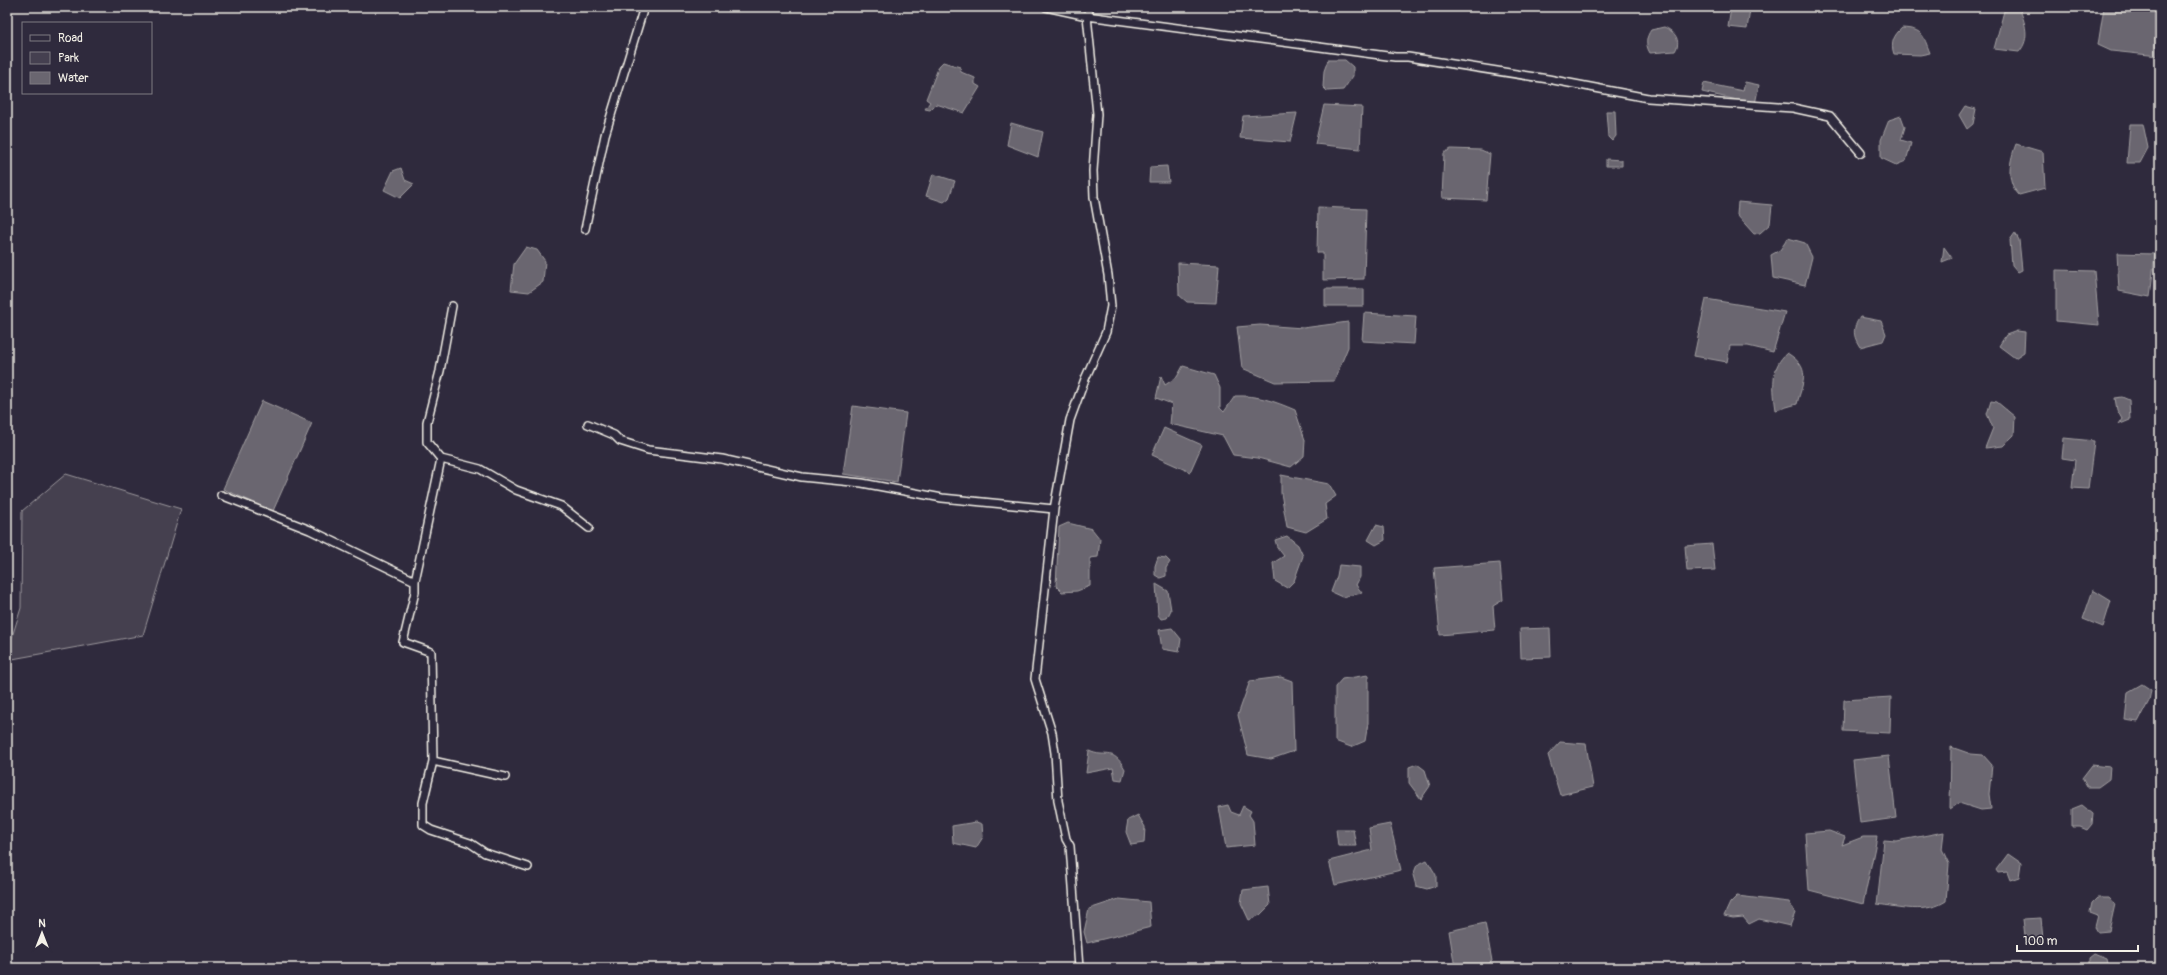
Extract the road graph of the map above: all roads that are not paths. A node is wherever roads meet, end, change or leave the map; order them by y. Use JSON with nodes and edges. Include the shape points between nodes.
{"nodes":[{"id":1,"x":644,"y":7,"type":"edge"},
{"id":2,"x":1046,"y":7,"type":"edge"},
{"id":3,"x":1090,"y":7,"type":"edge"},
{"id":4,"x":1087,"y":16,"type":"junction"},
{"id":5,"x":1861,"y":153,"type":"dead end"},
{"id":6,"x":585,"y":229,"type":"dead end"},
{"id":7,"x":452,"y":306,"type":"dead end"},
{"id":8,"x":588,"y":424,"type":"dead end"},
{"id":9,"x":441,"y":459,"type":"junction"},
{"id":10,"x":222,"y":495,"type":"dead end"},
{"id":11,"x":1054,"y":509,"type":"junction"},
{"id":12,"x":589,"y":528,"type":"dead end"},
{"id":13,"x":415,"y":581,"type":"junction"},
{"id":14,"x":433,"y":761,"type":"junction"},
{"id":15,"x":505,"y":777,"type":"dead end"},
{"id":16,"x":528,"y":867,"type":"dead end"},
{"id":17,"x":1079,"y":968,"type":"edge"}],
"edges":[{"from":1,"to":6,"type":"street","via":[[605,135]]},
{"from":2,"to":4,"type":"street"},
{"from":3,"to":4,"type":"street"},
{"from":4,"to":5,"type":"street","via":[[1408,58],[1548,79],[1648,98],[1793,108],[1830,116]]},
{"from":4,"to":11,"type":"street","via":[[1097,114],[1094,197],[1111,306],[1106,332],[1070,420]]},
{"from":7,"to":9,"type":"street","via":[[427,422],[427,442]]},
{"from":8,"to":11,"type":"street","via":[[614,435],[620,441],[648,450],[722,459],[802,476],[862,483],[942,498]]},
{"from":9,"to":12,"type":"street","via":[[480,469],[516,490],[561,506]]},
{"from":9,"to":13,"type":"street"},
{"from":10,"to":13,"type":"street","via":[[310,530]]},
{"from":11,"to":17,"type":"street","via":[[1035,679],[1052,733],[1058,801],[1066,839],[1070,846]]},
{"from":13,"to":14,"type":"street","via":[[404,642],[431,652]]},
{"from":14,"to":15,"type":"street"},
{"from":14,"to":16,"type":"street","via":[[423,803],[423,825],[470,844],[485,853]]}]}
